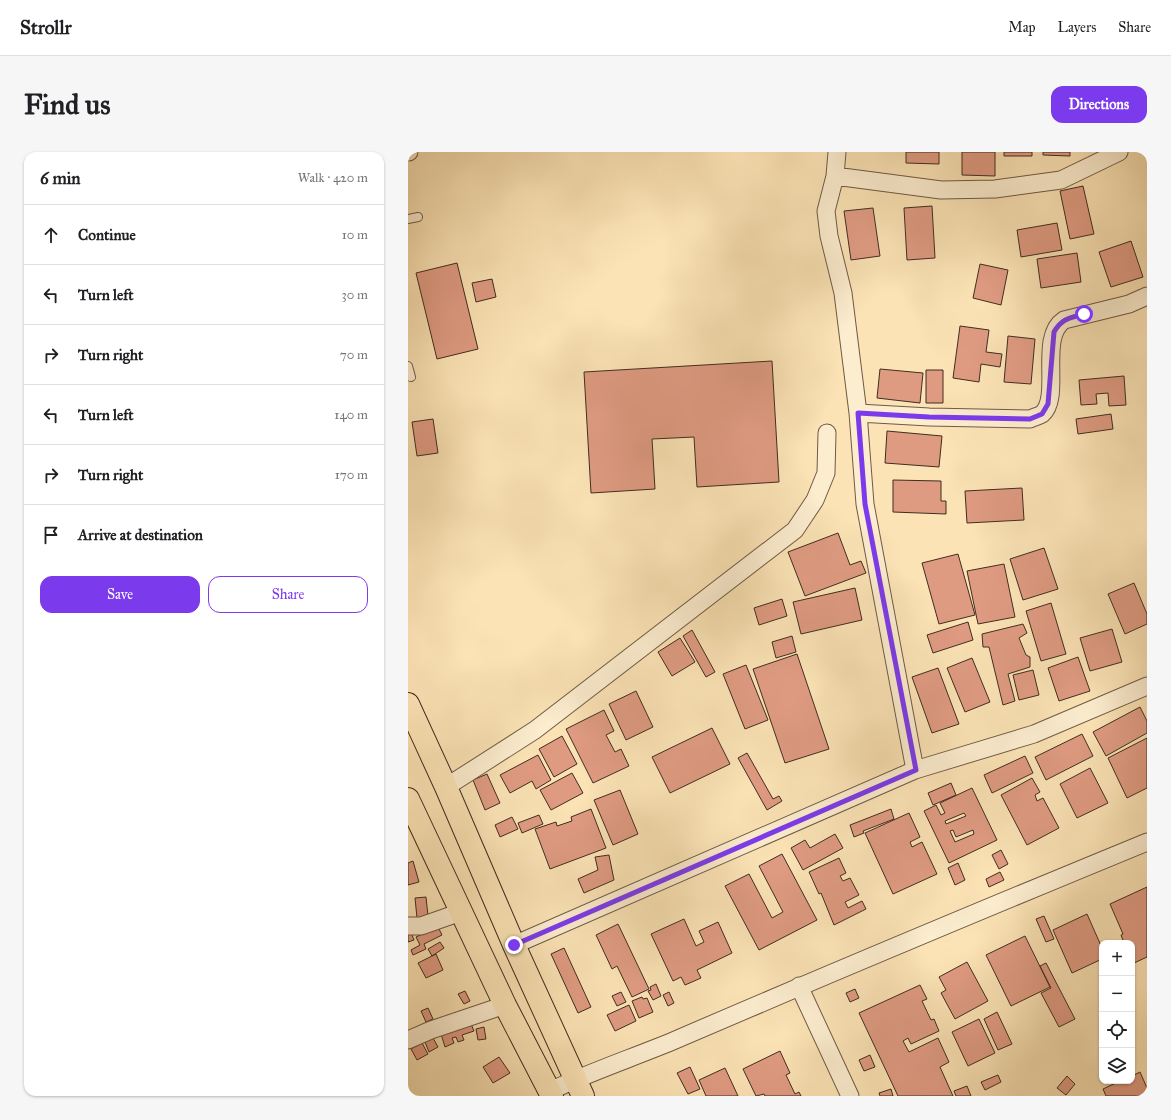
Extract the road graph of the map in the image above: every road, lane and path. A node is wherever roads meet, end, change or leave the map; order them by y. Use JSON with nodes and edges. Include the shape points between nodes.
{"nodes":[{"id":1,"x":837,"y":152,"type":"edge"},
{"id":2,"x":1119,"y":152,"type":"edge"},
{"id":3,"x":836,"y":176,"type":"junction"},
{"id":4,"x":418,"y":217,"type":"dead end"},
{"id":5,"x":408,"y":220,"type":"edge"},
{"id":6,"x":1147,"y":296,"type":"edge"},
{"id":7,"x":408,"y":366,"type":"edge"},
{"id":8,"x":412,"y":377,"type":"dead end"},
{"id":9,"x":858,"y":413,"type":"junction"},
{"id":10,"x":827,"y":433,"type":"dead end"},
{"id":11,"x":1147,"y":686,"type":"edge"},
{"id":12,"x":408,"y":704,"type":"edge"},
{"id":13,"x":916,"y":770,"type":"junction"},
{"id":14,"x":446,"y":787,"type":"junction"},
{"id":15,"x":408,"y":799,"type":"edge"},
{"id":16,"x":1147,"y":842,"type":"edge"},
{"id":17,"x":461,"y":912,"type":"junction"},
{"id":18,"x":408,"y":926,"type":"edge"},
{"id":19,"x":514,"y":945,"type":"junction"},
{"id":20,"x":799,"y":986,"type":"junction"},
{"id":21,"x":505,"y":1005,"type":"junction"},
{"id":22,"x":408,"y":1040,"type":"edge"},
{"id":23,"x":579,"y":1088,"type":"edge"},
{"id":24,"x":551,"y":1094,"type":"edge"},
{"id":25,"x":850,"y":1096,"type":"edge"}],
"edges":[{"from":1,"to":3,"type":"street"},
{"from":2,"to":3,"type":"street","via":[[1061,180],[996,189],[941,190]]},
{"from":3,"to":9,"type":"street","via":[[826,211],[829,236],[843,293]]},
{"from":4,"to":5,"type":"lane"},
{"from":6,"to":9,"type":"street","via":[[1129,304],[1059,323],[1052,344],[1048,404],[1042,414],[1030,419]]},
{"from":7,"to":8,"type":"lane"},
{"from":9,"to":13,"type":"street","via":[[865,504]]},
{"from":10,"to":14,"type":"street","via":[[826,473],[815,500],[796,530],[535,730]]},
{"from":11,"to":13,"type":"street","via":[[1034,734]]},
{"from":12,"to":14,"type":"main road"},
{"from":13,"to":19,"type":"street"},
{"from":14,"to":19,"type":"main road"},
{"from":15,"to":17,"type":"main road"},
{"from":16,"to":20,"type":"street"},
{"from":17,"to":18,"type":"street","via":[[421,926]]},
{"from":17,"to":21,"type":"main road"},
{"from":19,"to":23,"type":"main road"},
{"from":20,"to":23,"type":"street","via":[[671,1042]]},
{"from":20,"to":25,"type":"street"},
{"from":21,"to":22,"type":"street"},
{"from":21,"to":24,"type":"main road"},
{"from":23,"to":24,"type":"street"}]}
